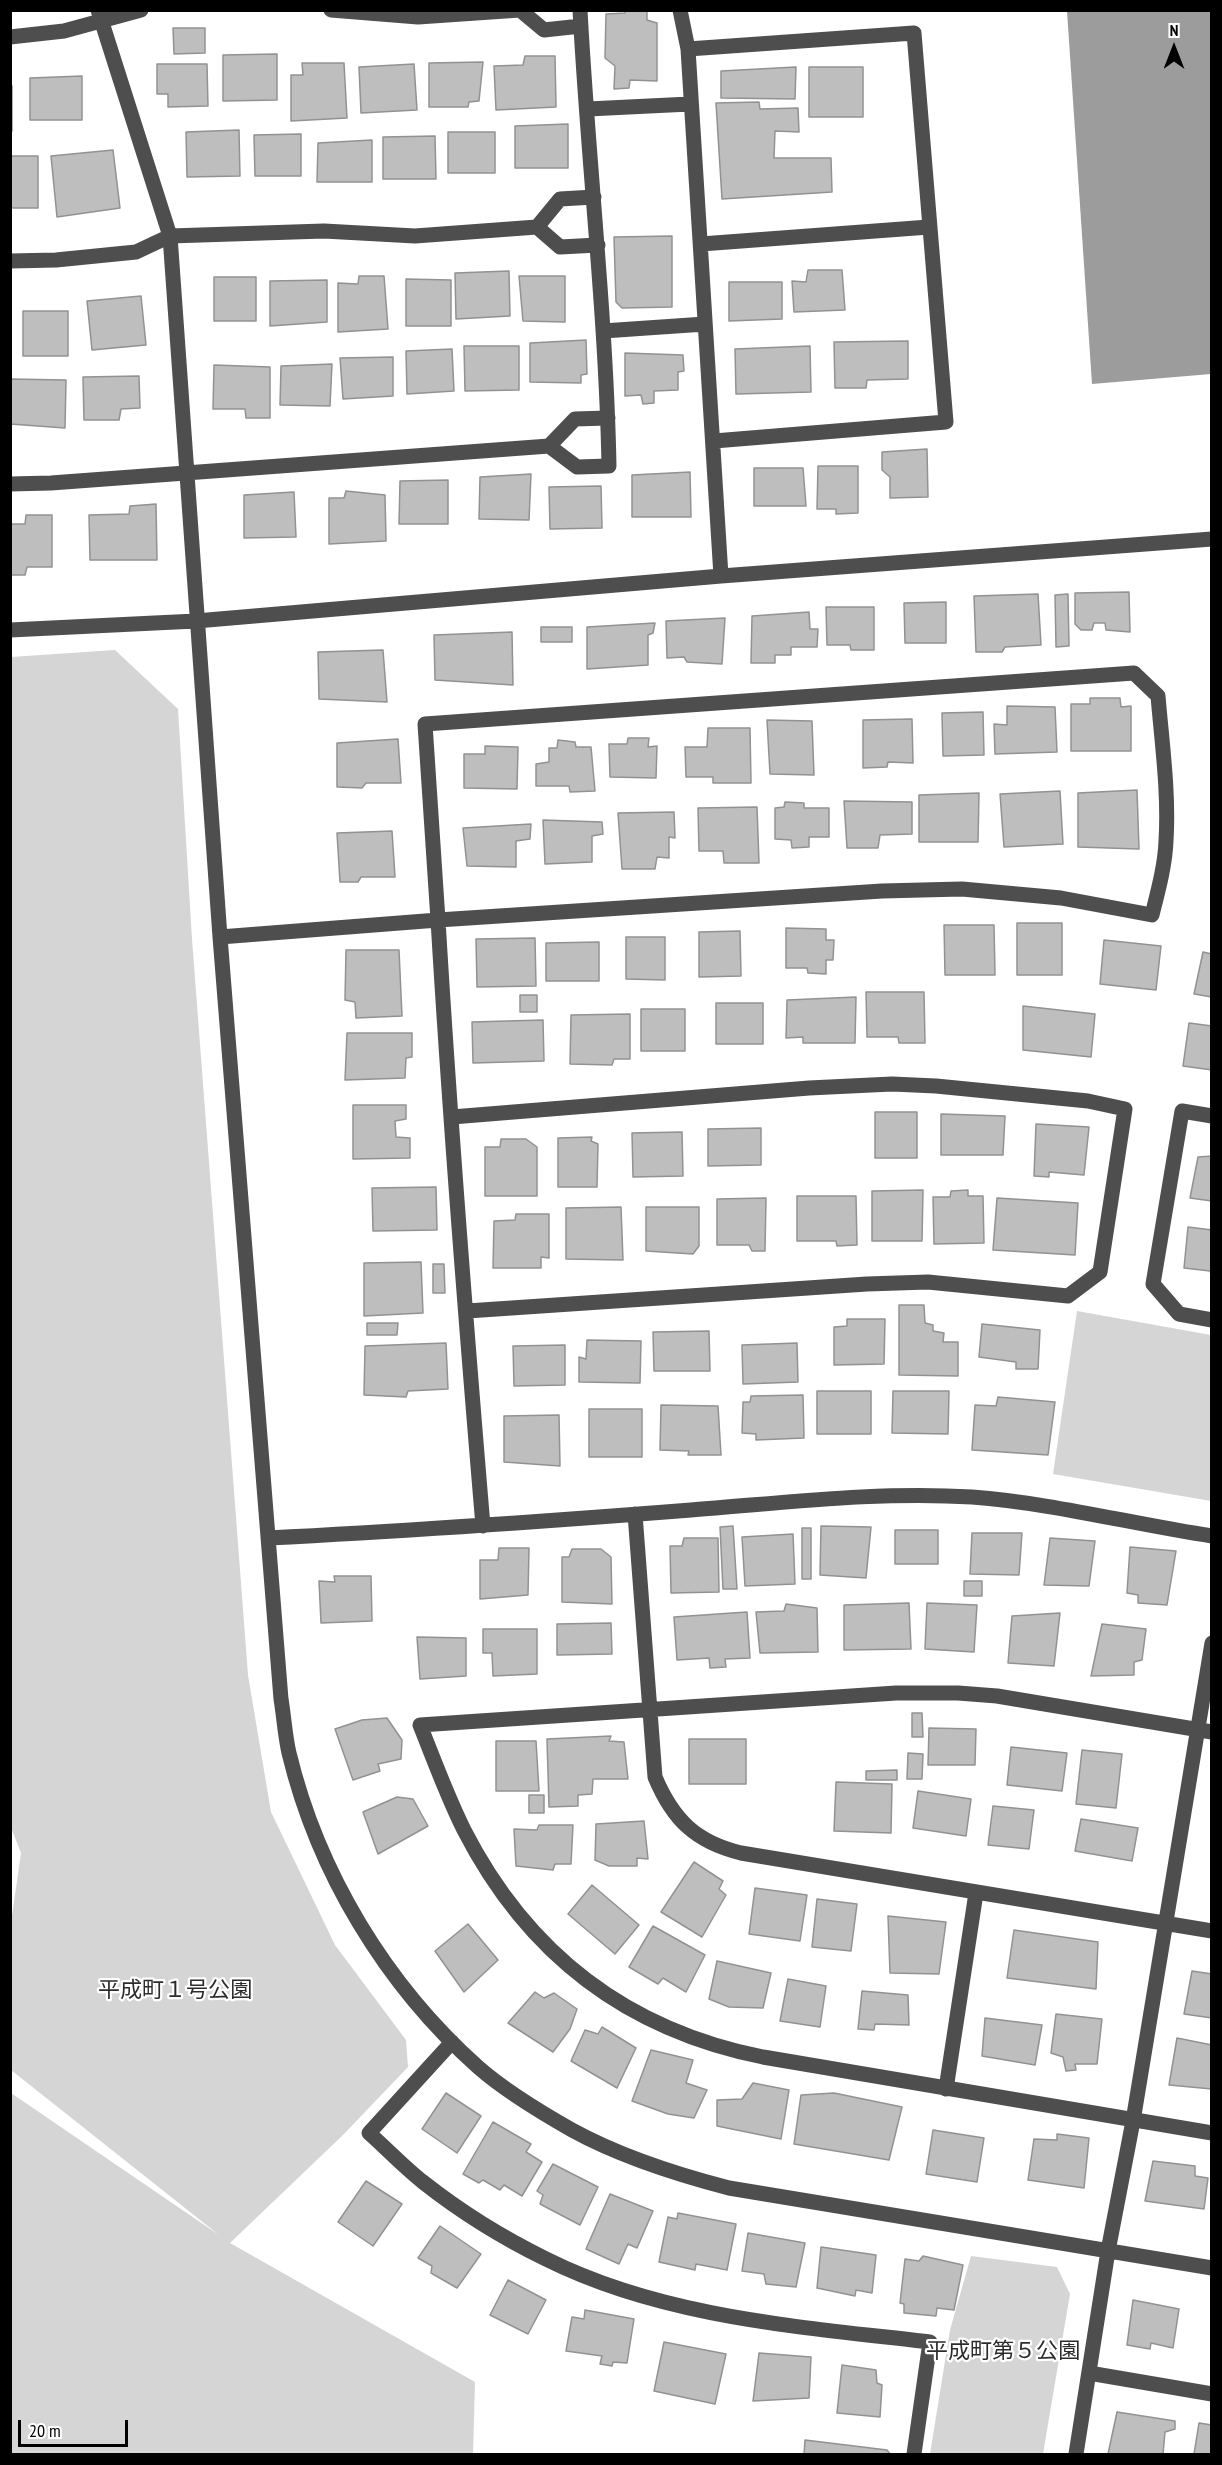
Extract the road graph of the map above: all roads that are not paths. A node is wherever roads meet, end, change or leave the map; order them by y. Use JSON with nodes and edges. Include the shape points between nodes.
{"nodes":[{"id":1,"x":141,"y":10,"type":"edge"},
{"id":2,"x":331,"y":10,"type":"edge"},
{"id":3,"x":520,"y":10,"type":"edge"},
{"id":4,"x":580,"y":10,"type":"edge"},
{"id":5,"x":680,"y":10,"type":"edge"},
{"id":6,"x":383,"y":12,"type":"edge"},
{"id":7,"x":101,"y":16,"type":"edge"},
{"id":8,"x":581,"y":26,"type":"junction"},
{"id":9,"x":10,"y":37,"type":"edge"},
{"id":10,"x":688,"y":49,"type":"junction"},
{"id":11,"x":690,"y":104,"type":"junction"},
{"id":12,"x":588,"y":109,"type":"junction"},
{"id":13,"x":594,"y":197,"type":"junction"},
{"id":14,"x":537,"y":227,"type":"junction"},
{"id":15,"x":929,"y":227,"type":"junction"},
{"id":16,"x":170,"y":236,"type":"junction"},
{"id":17,"x":701,"y":244,"type":"junction"},
{"id":18,"x":598,"y":245,"type":"junction"},
{"id":19,"x":10,"y":261,"type":"edge"},
{"id":20,"x":705,"y":324,"type":"junction"},
{"id":21,"x":603,"y":331,"type":"junction"},
{"id":22,"x":608,"y":418,"type":"junction"},
{"id":23,"x":714,"y":441,"type":"junction"},
{"id":24,"x":549,"y":446,"type":"junction"},
{"id":25,"x":187,"y":471,"type":"junction"},
{"id":26,"x":10,"y":484,"type":"edge"},
{"id":27,"x":1212,"y":539,"type":"edge"},
{"id":28,"x":721,"y":576,"type":"junction"},
{"id":29,"x":196,"y":621,"type":"junction"},
{"id":30,"x":10,"y":630,"type":"edge"},
{"id":31,"x":438,"y":920,"type":"junction"},
{"id":32,"x":220,"y":937,"type":"junction"},
{"id":33,"x":1212,"y":1116,"type":"edge"},
{"id":34,"x":452,"y":1117,"type":"junction"},
{"id":35,"x":467,"y":1311,"type":"junction"},
{"id":36,"x":1212,"y":1320,"type":"edge"},
{"id":37,"x":635,"y":1514,"type":"junction"},
{"id":38,"x":483,"y":1526,"type":"junction"},
{"id":39,"x":1212,"y":1536,"type":"edge"},
{"id":40,"x":268,"y":1538,"type":"junction"},
{"id":41,"x":1212,"y":1643,"type":"edge"},
{"id":42,"x":649,"y":1710,"type":"junction"},
{"id":43,"x":1205,"y":1731,"type":"edge"},
{"id":44,"x":976,"y":1893,"type":"junction"},
{"id":45,"x":1166,"y":1923,"type":"junction"},
{"id":46,"x":1212,"y":1931,"type":"edge"},
{"id":47,"x":452,"y":2042,"type":"junction"},
{"id":48,"x":946,"y":2089,"type":"junction"},
{"id":49,"x":1133,"y":2121,"type":"junction"},
{"id":50,"x":1212,"y":2133,"type":"edge"},
{"id":51,"x":1108,"y":2251,"type":"junction"},
{"id":52,"x":1212,"y":2268,"type":"edge"},
{"id":53,"x":1089,"y":2373,"type":"junction"},
{"id":54,"x":1212,"y":2394,"type":"edge"},
{"id":55,"x":914,"y":2454,"type":"edge"},
{"id":56,"x":1076,"y":2454,"type":"edge"}],
"edges":[{"from":1,"to":7,"type":"street"},
{"from":2,"to":6,"type":"street"},
{"from":3,"to":6,"type":"street","via":[[418,16]]},
{"from":3,"to":8,"type":"street","via":[[544,30]]},
{"from":4,"to":8,"type":"street"},
{"from":5,"to":10,"type":"street"},
{"from":7,"to":9,"type":"street","via":[[64,31]]},
{"from":7,"to":16,"type":"street"},
{"from":8,"to":12,"type":"street"},
{"from":10,"to":11,"type":"street"},
{"from":10,"to":15,"type":"street","via":[[914,33]]},
{"from":11,"to":12,"type":"street"},
{"from":11,"to":17,"type":"street"},
{"from":12,"to":13,"type":"street"},
{"from":13,"to":14,"type":"street","via":[[560,199]]},
{"from":13,"to":18,"type":"street"},
{"from":14,"to":16,"type":"street","via":[[414,236],[324,231]]},
{"from":14,"to":18,"type":"street","via":[[560,247]]},
{"from":15,"to":17,"type":"street"},
{"from":15,"to":23,"type":"street","via":[[946,422]]},
{"from":16,"to":19,"type":"street","via":[[136,252],[56,261]]},
{"from":16,"to":25,"type":"street"},
{"from":17,"to":20,"type":"street"},
{"from":18,"to":21,"type":"street"},
{"from":20,"to":21,"type":"street"},
{"from":20,"to":23,"type":"street"},
{"from":21,"to":22,"type":"street"},
{"from":22,"to":24,"type":"street","via":[[575,419]]},
{"from":22,"to":24,"type":"street","via":[[609,466],[577,467]]},
{"from":23,"to":28,"type":"street"},
{"from":24,"to":25,"type":"street"},
{"from":25,"to":26,"type":"street"},
{"from":25,"to":29,"type":"street"},
{"from":27,"to":28,"type":"street"},
{"from":28,"to":29,"type":"street"},
{"from":29,"to":30,"type":"street"},
{"from":29,"to":32,"type":"street"},
{"from":31,"to":31,"type":"street","via":[[882,891],[962,890],[1061,898],[1152,915],[1166,842],[1158,696],[1134,673],[424,724]]},
{"from":31,"to":32,"type":"street"},
{"from":31,"to":34,"type":"street"},
{"from":32,"to":40,"type":"street"},
{"from":33,"to":36,"type":"street","via":[[1182,1111],[1153,1284],[1179,1314]]},
{"from":34,"to":35,"type":"street"},
{"from":34,"to":35,"type":"street","via":[[892,1084],[1077,1100],[1125,1109],[1100,1272],[1068,1296],[928,1282]]},
{"from":35,"to":38,"type":"street"},
{"from":37,"to":38,"type":"street"},
{"from":37,"to":39,"type":"street","via":[[850,1498],[972,1497]]},
{"from":37,"to":42,"type":"street"},
{"from":38,"to":40,"type":"street"},
{"from":40,"to":47,"type":"street","via":[[289,1751],[315,1836],[374,1946]]},
{"from":41,"to":43,"type":"street"},
{"from":42,"to":43,"type":"street","via":[[896,1693],[958,1693],[998,1696]]},
{"from":42,"to":44,"type":"street","via":[[655,1778],[678,1817],[703,1840],[720,1848]]},
{"from":42,"to":48,"type":"street","via":[[420,1725],[448,1796],[484,1864],[541,1941],[580,1977],[653,2021],[724,2049]]},
{"from":43,"to":45,"type":"street"},
{"from":44,"to":45,"type":"street"},
{"from":44,"to":48,"type":"street"},
{"from":45,"to":46,"type":"street"},
{"from":45,"to":49,"type":"street"},
{"from":47,"to":51,"type":"street","via":[[480,2069],[573,2130],[675,2174],[800,2201]]},
{"from":47,"to":55,"type":"street","via":[[369,2133],[457,2207],[547,2260],[615,2287],[758,2320],[930,2342]]},
{"from":48,"to":49,"type":"street"},
{"from":49,"to":50,"type":"street"},
{"from":49,"to":51,"type":"street"},
{"from":51,"to":52,"type":"street"},
{"from":51,"to":53,"type":"street"},
{"from":53,"to":54,"type":"street"},
{"from":53,"to":56,"type":"street"}]}
